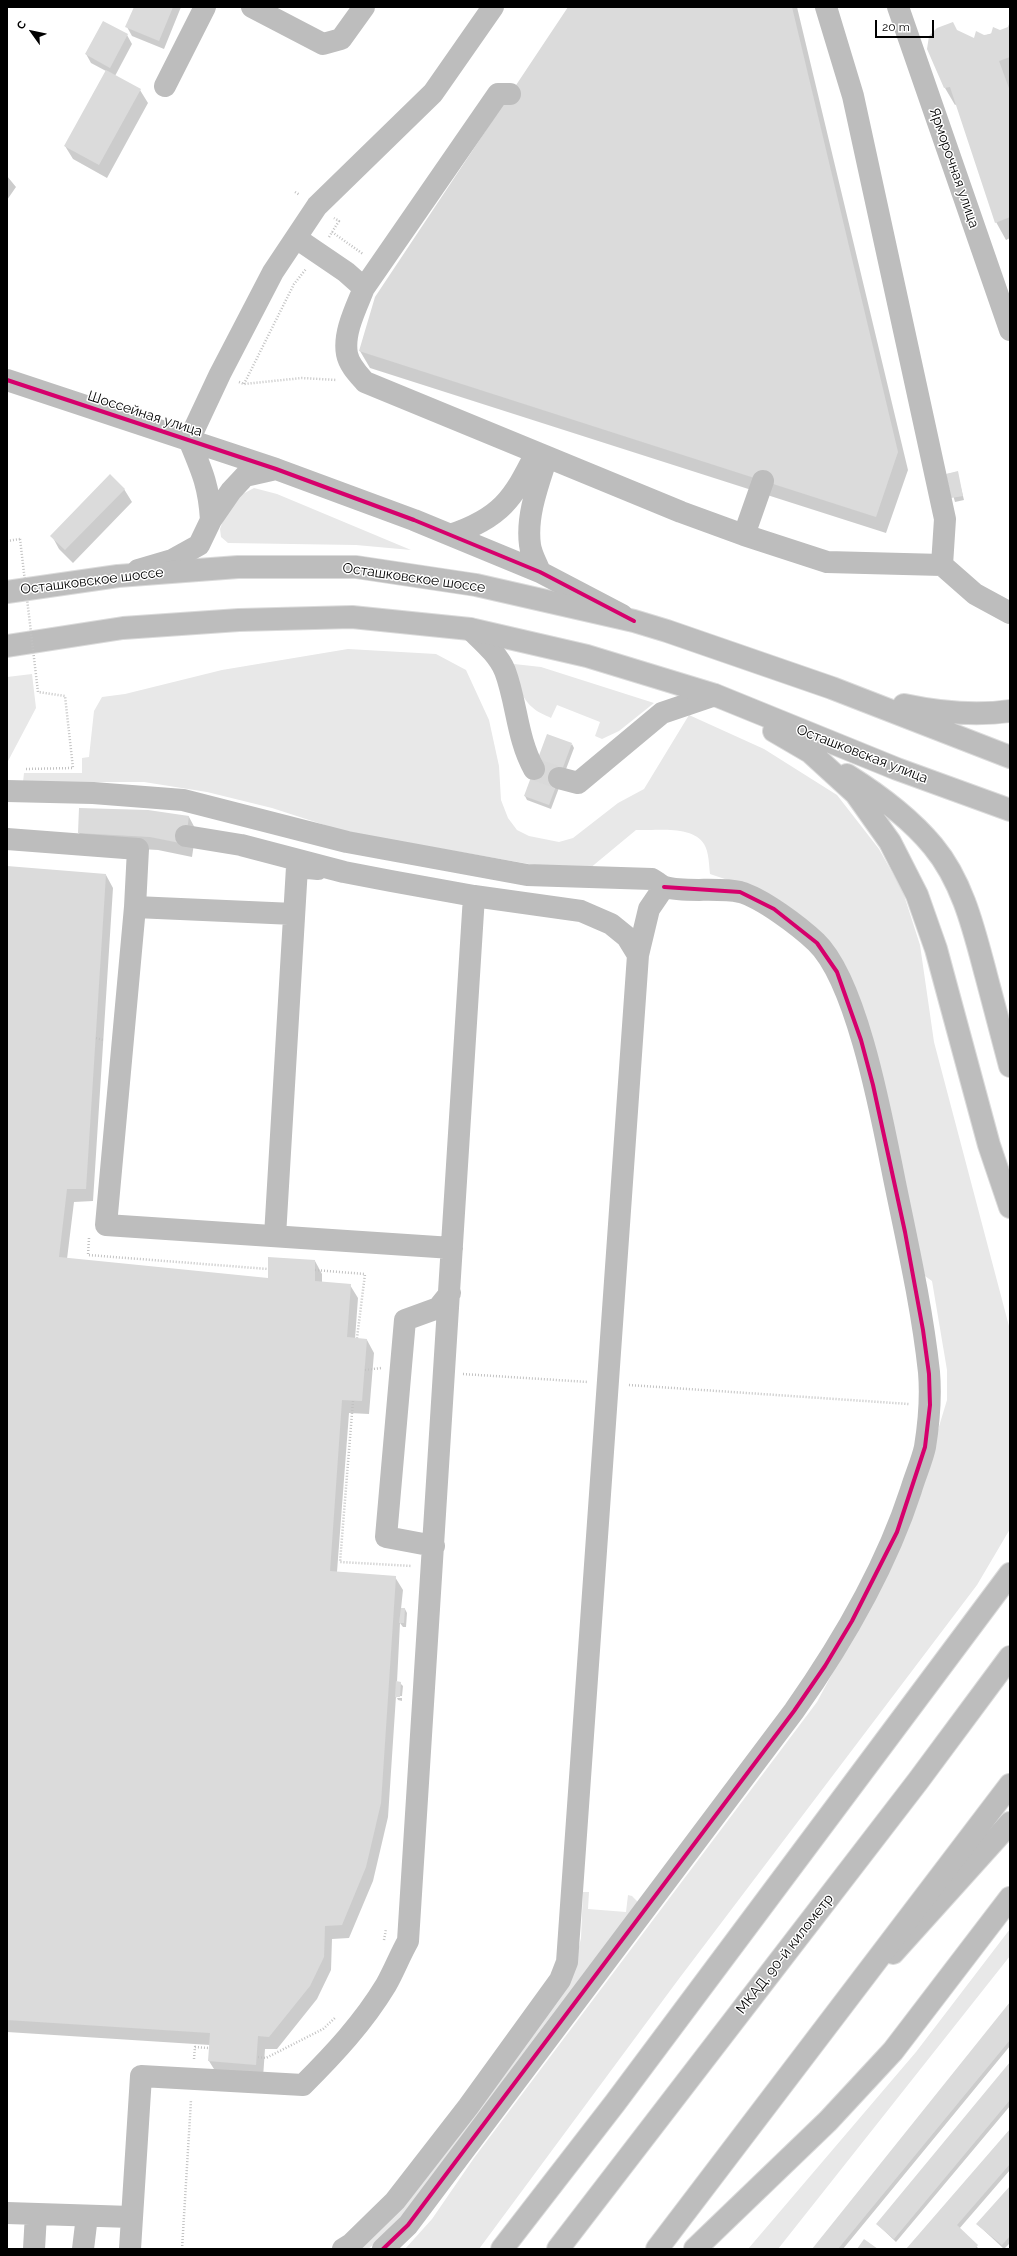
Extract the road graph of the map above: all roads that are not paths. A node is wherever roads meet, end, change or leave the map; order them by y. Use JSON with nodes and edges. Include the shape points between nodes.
{"nodes":[{"id":1,"x":205,"y":7,"type":"edge"},
{"id":2,"x":252,"y":7,"type":"edge"},
{"id":3,"x":364,"y":7,"type":"edge"},
{"id":4,"x":493,"y":7,"type":"edge"},
{"id":5,"x":826,"y":7,"type":"edge"},
{"id":6,"x":898,"y":7,"type":"edge"},
{"id":7,"x":165,"y":86,"type":"dead end"},
{"id":8,"x":510,"y":94,"type":"dead end"},
{"id":9,"x":296,"y":238,"type":"junction"},
{"id":10,"x":364,"y":288,"type":"junction"},
{"id":11,"x":1010,"y":330,"type":"edge"},
{"id":12,"x":7,"y":380,"type":"edge"},
{"id":13,"x":189,"y":440,"type":"junction"},
{"id":14,"x":542,"y":455,"type":"junction"},
{"id":15,"x":276,"y":469,"type":"junction"},
{"id":16,"x":763,"y":481,"type":"dead end"},
{"id":17,"x":211,"y":520,"type":"junction"},
{"id":18,"x":450,"y":535,"type":"junction"},
{"id":19,"x":744,"y":535,"type":"junction"},
{"id":20,"x":942,"y":565,"type":"junction"},
{"id":21,"x":540,"y":572,"type":"junction"},
{"id":22,"x":118,"y":576,"type":"junction"},
{"id":23,"x":7,"y":592,"type":"edge"},
{"id":24,"x":1010,"y":613,"type":"edge"},
{"id":25,"x":634,"y":621,"type":"junction"},
{"id":26,"x":470,"y":629,"type":"junction"},
{"id":27,"x":7,"y":646,"type":"edge"},
{"id":28,"x":832,"y":688,"type":"junction"},
{"id":29,"x":715,"y":696,"type":"junction"},
{"id":30,"x":1010,"y":711,"type":"edge"},
{"id":31,"x":810,"y":752,"type":"junction"},
{"id":32,"x":1010,"y":757,"type":"edge"},
{"id":33,"x":534,"y":769,"type":"tunnel mouth"},
{"id":34,"x":559,"y":778,"type":"tunnel mouth"},
{"id":35,"x":12,"y":791,"type":"edge"},
{"id":36,"x":1010,"y":810,"type":"edge"},
{"id":37,"x":7,"y":839,"type":"edge"},
{"id":38,"x":347,"y":842,"type":"junction"},
{"id":39,"x":344,"y":872,"type":"junction"},
{"id":40,"x":664,"y":887,"type":"junction"},
{"id":41,"x":474,"y":896,"type":"junction"},
{"id":42,"x":135,"y":907,"type":"junction"},
{"id":43,"x":294,"y":914,"type":"junction"},
{"id":44,"x":638,"y":955,"type":"junction"},
{"id":45,"x":1010,"y":1066,"type":"edge"},
{"id":46,"x":1010,"y":1207,"type":"edge"},
{"id":47,"x":275,"y":1236,"type":"junction"},
{"id":48,"x":452,"y":1248,"type":"junction"},
{"id":49,"x":450,"y":1293,"type":"junction"},
{"id":50,"x":434,"y":1546,"type":"junction"},
{"id":51,"x":1010,"y":1569,"type":"edge"},
{"id":52,"x":1005,"y":1581,"type":"edge"},
{"id":53,"x":1010,"y":1657,"type":"edge"},
{"id":54,"x":1010,"y":1785,"type":"edge"},
{"id":55,"x":1010,"y":1823,"type":"edge"},
{"id":56,"x":1010,"y":1898,"type":"edge"},
{"id":57,"x":835,"y":2017,"type":"junction"},
{"id":58,"x":7,"y":2213,"type":"edge"},
{"id":59,"x":36,"y":2214,"type":"junction"},
{"id":60,"x":86,"y":2216,"type":"junction"},
{"id":61,"x":131,"y":2217,"type":"junction"},
{"id":62,"x":34,"y":2249,"type":"edge"},
{"id":63,"x":83,"y":2249,"type":"edge"},
{"id":64,"x":130,"y":2249,"type":"edge"},
{"id":65,"x":342,"y":2249,"type":"edge"},
{"id":66,"x":384,"y":2249,"type":"edge"},
{"id":67,"x":502,"y":2249,"type":"edge"},
{"id":68,"x":558,"y":2249,"type":"edge"},
{"id":69,"x":658,"y":2249,"type":"edge"},
{"id":70,"x":695,"y":2249,"type":"edge"}],
"edges":[{"from":1,"to":7,"type":"main road"},
{"from":2,"to":3,"type":"main road","via":[[323,44],[341,39]]},
{"from":4,"to":9,"type":"main road","via":[[433,93],[317,206]]},
{"from":5,"to":20,"type":"main road","via":[[853,96],[945,519]]},
{"from":6,"to":11,"type":"main road","name":"Ярморочная улица"},
{"from":8,"to":10,"type":"main road","via":[[498,94]]},
{"from":9,"to":10,"type":"main road","via":[[346,272]]},
{"from":9,"to":13,"type":"main road","via":[[273,272]]},
{"from":10,"to":14,"type":"main road","via":[[348,331],[347,354],[354,370],[366,382]]},
{"from":12,"to":13,"type":"main road","name":"Шоссейная улица"},
{"from":13,"to":15,"type":"main road","name":"Шоссейная улица"},
{"from":13,"to":17,"type":"main road","via":[[209,492]]},
{"from":14,"to":18,"type":"main road","via":[[504,506],[481,523]]},
{"from":14,"to":19,"type":"main road"},
{"from":14,"to":21,"type":"main road","via":[[531,515],[530,546]]},
{"from":15,"to":17,"type":"main road","via":[[245,476]]},
{"from":15,"to":18,"type":"main road","name":"Шоссейная улица"},
{"from":16,"to":19,"type":"main road"},
{"from":17,"to":22,"type":"main road","via":[[199,545],[172,560]]},
{"from":18,"to":21,"type":"main road","name":"Шоссейная улица"},
{"from":19,"to":20,"type":"main road","via":[[827,562]]},
{"from":20,"to":24,"type":"main road","via":[[975,594]]},
{"from":21,"to":25,"type":"main road","name":"Шоссейная улица"},
{"from":22,"to":23,"type":"main road","name":"Осташковское шоссе"},
{"from":22,"to":25,"type":"main road","name":"Осташковское шоссе","via":[[238,567],[356,567],[476,585]]},
{"from":25,"to":28,"type":"main road","name":"Осташковское шоссе","via":[[742,655]]},
{"from":26,"to":27,"type":"main road","via":[[352,617],[239,620],[123,628]]},
{"from":26,"to":29,"type":"main road","via":[[587,656]]},
{"from":26,"to":33,"type":"main road","via":[[493,652],[505,671],[525,754]]},
{"from":28,"to":30,"type":"main road","via":[[921,708],[959,712]]},
{"from":28,"to":32,"type":"main road"},
{"from":29,"to":31,"type":"main road"},
{"from":29,"to":34,"type":"main road","via":[[662,713],[578,783]]},
{"from":29,"to":36,"type":"main road","name":"Осташковская улица","via":[[897,769]]},
{"from":31,"to":45,"type":"main road","via":[[877,793],[934,847],[959,888],[974,928]]},
{"from":31,"to":46,"type":"main road","via":[[856,794],[890,842],[917,895],[936,949],[989,1145]]},
{"from":35,"to":38,"type":"main road","via":[[183,800]]},
{"from":37,"to":42,"type":"main road","via":[[138,849]]},
{"from":38,"to":39,"type":"main road","via":[[187,830]]},
{"from":38,"to":40,"type":"main road","via":[[527,875],[652,879]]},
{"from":39,"to":41,"type":"main road"},
{"from":39,"to":43,"type":"main road","via":[[297,867]]},
{"from":40,"to":44,"type":"main road","via":[[649,909]]},
{"from":40,"to":66,"type":"main road","via":[[740,892],[774,909],[817,943],[837,972],[861,1040],[886,1138],[923,1330],[930,1405],[924,1447],[897,1532],[852,1621],[825,1666],[794,1711],[413,2219]]},
{"from":41,"to":44,"type":"main road","via":[[580,910],[610,924],[627,937]]},
{"from":41,"to":48,"type":"main road"},
{"from":42,"to":43,"type":"main road"},
{"from":42,"to":47,"type":"main road","via":[[106,1225]]},
{"from":43,"to":47,"type":"main road"},
{"from":44,"to":65,"type":"main road","via":[[567,1962],[560,1980],[468,2107],[400,2195],[351,2244]]},
{"from":47,"to":48,"type":"main road"},
{"from":48,"to":49,"type":"main road"},
{"from":49,"to":50,"type":"main road"},
{"from":49,"to":50,"type":"main road","via":[[438,1308],[405,1320],[386,1537]]},
{"from":50,"to":61,"type":"main road","via":[[408,1941],[386,1985],[346,2041],[303,2085],[141,2076]]},
{"from":51,"to":52,"type":"main road"},
{"from":52,"to":67,"type":"main road","via":[[615,2103]]},
{"from":53,"to":68,"type":"main road","name":"МКАД, 90-й километр","via":[[918,1781]]},
{"from":54,"to":57,"type":"main road"},
{"from":55,"to":57,"type":"main road"},
{"from":56,"to":70,"type":"main road","via":[[893,2051],[828,2121]]},
{"from":57,"to":69,"type":"main road"},
{"from":58,"to":59,"type":"main road"},
{"from":59,"to":60,"type":"main road"},
{"from":59,"to":62,"type":"main road"},
{"from":60,"to":61,"type":"main road"},
{"from":60,"to":63,"type":"main road"},
{"from":61,"to":64,"type":"main road"}]}
